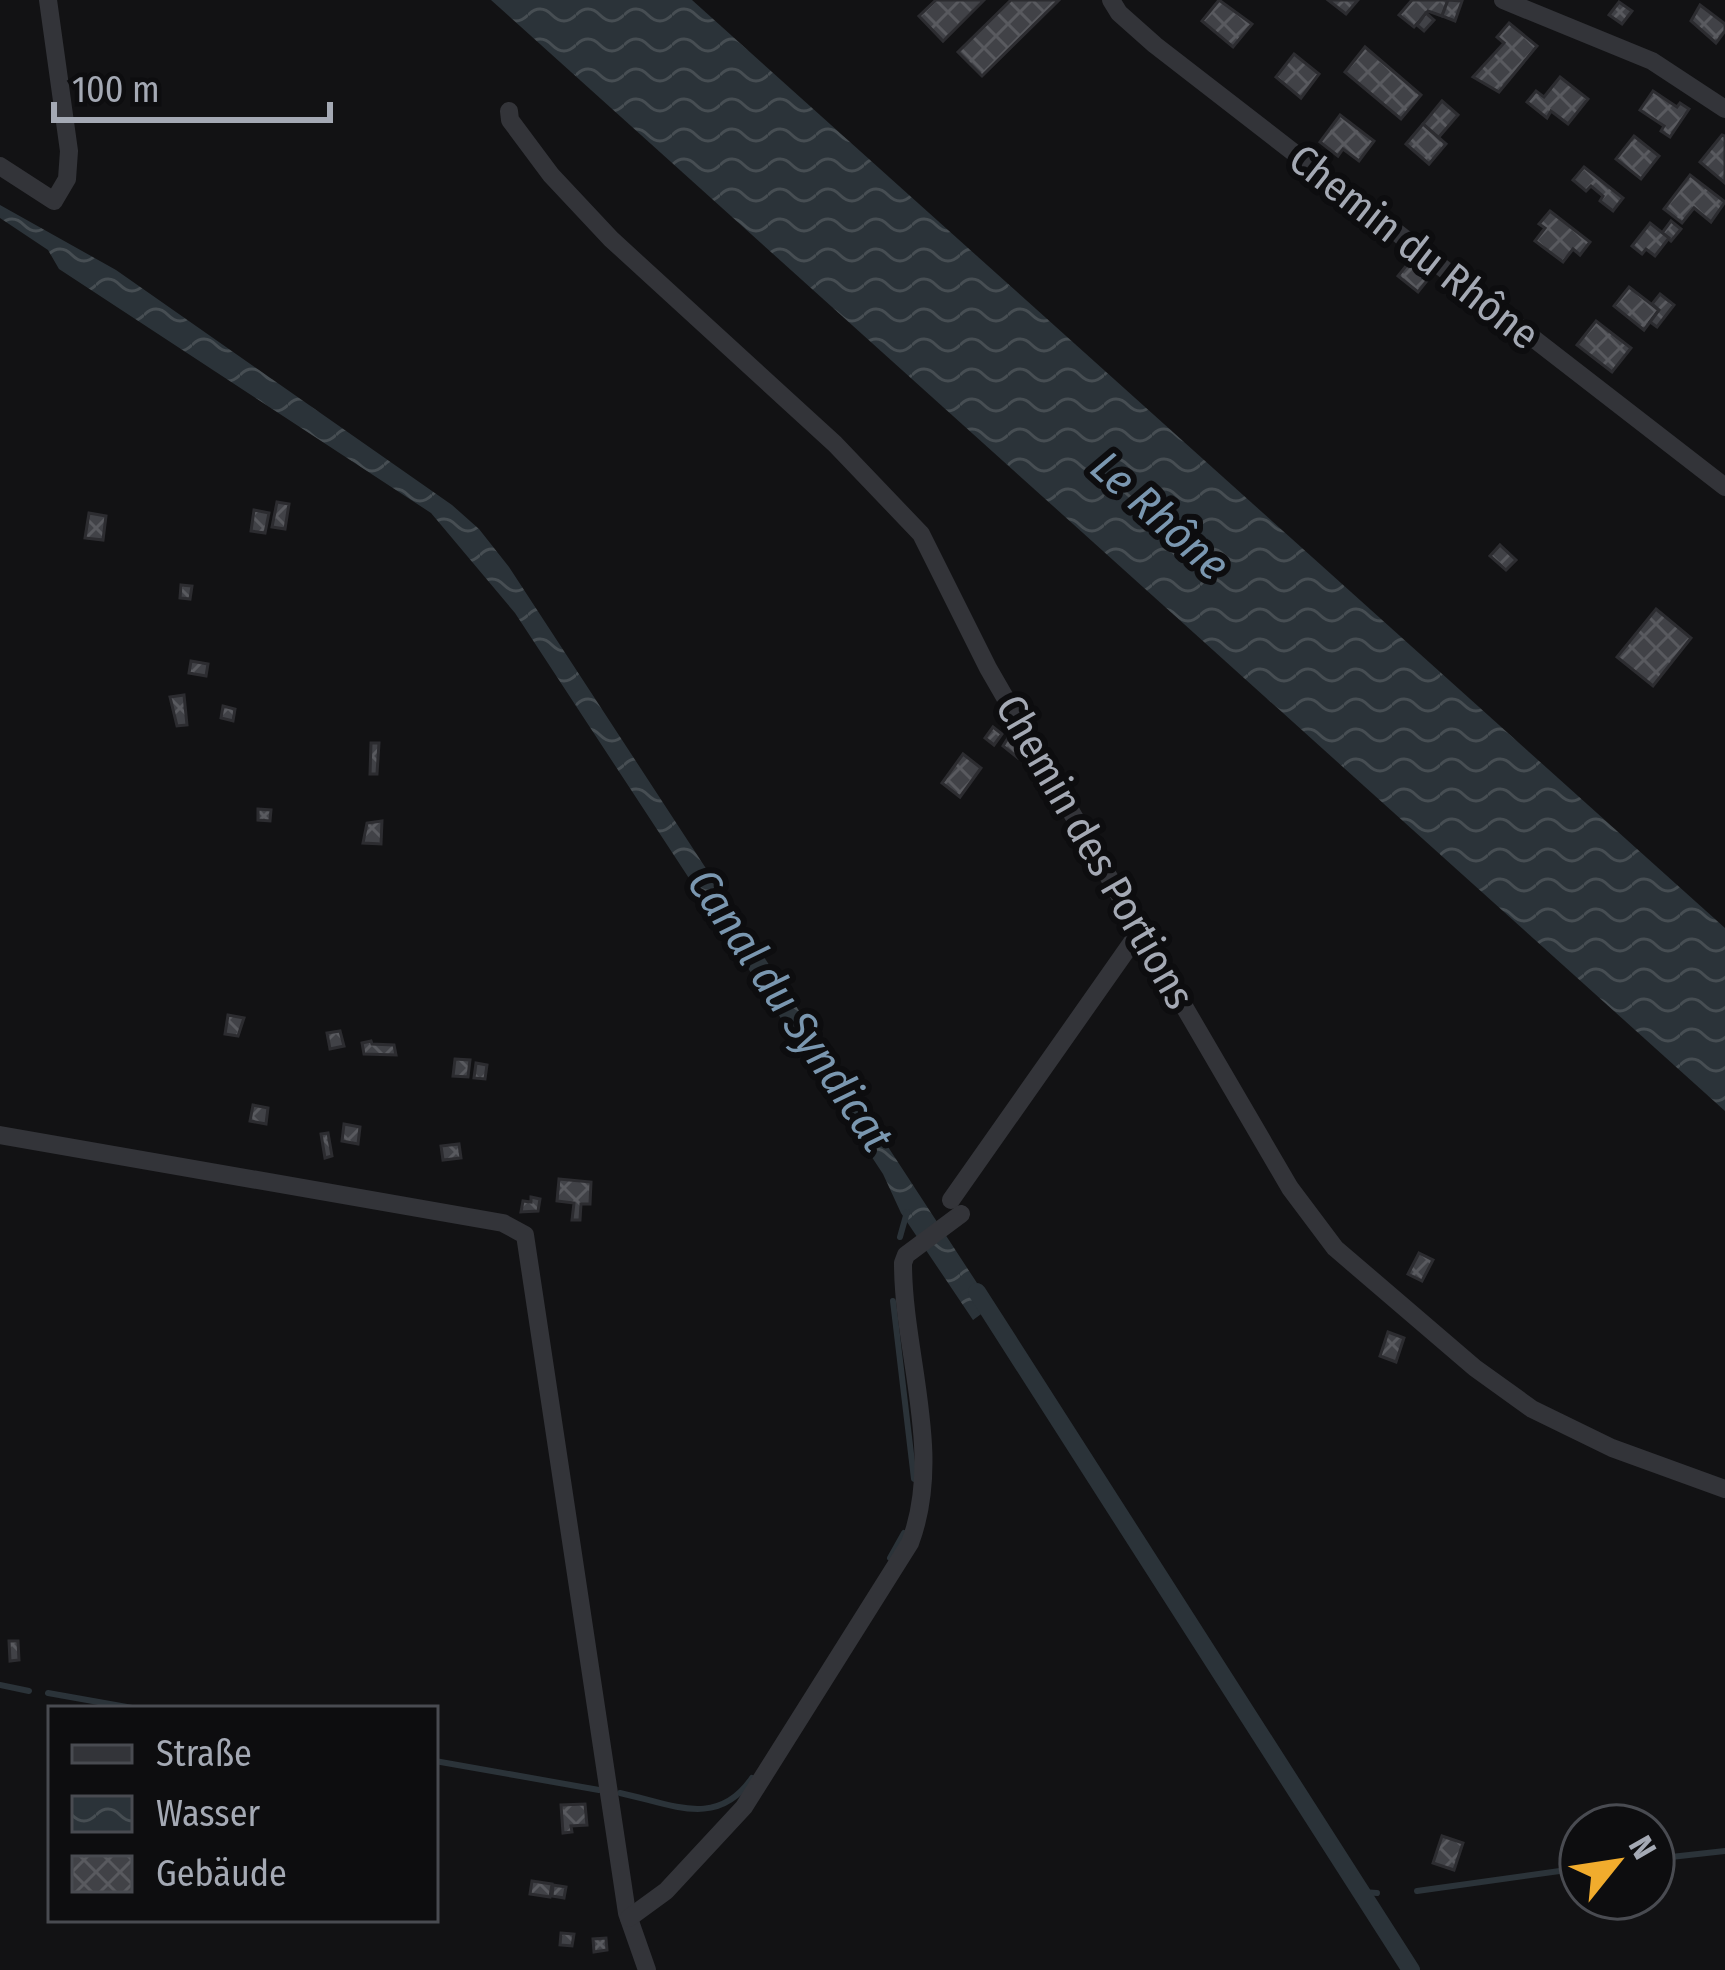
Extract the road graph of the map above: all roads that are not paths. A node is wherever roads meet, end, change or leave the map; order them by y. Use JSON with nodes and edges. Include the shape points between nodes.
{"nodes":[{"id":1,"x":48,"y":0,"type":"edge"},
{"id":2,"x":1111,"y":0,"type":"edge"},
{"id":3,"x":1502,"y":0,"type":"edge"},
{"id":4,"x":1725,"y":109,"type":"edge"},
{"id":5,"x":509,"y":111,"type":"dead end"},
{"id":6,"x":0,"y":166,"type":"edge"},
{"id":7,"x":1725,"y":487,"type":"edge"},
{"id":8,"x":1140,"y":931,"type":"junction"},
{"id":9,"x":0,"y":1135,"type":"edge"},
{"id":10,"x":1725,"y":1489,"type":"edge"},
{"id":11,"x":629,"y":1918,"type":"junction"},
{"id":12,"x":647,"y":1970,"type":"edge"}],
"edges":[{"from":1,"to":6,"type":"street","via":[[67,179],[54,201]]},
{"from":2,"to":7,"type":"street","name":"Chemin du Rhône","via":[[1155,45]]},
{"from":3,"to":4,"type":"street","via":[[1652,61]]},
{"from":5,"to":8,"type":"street","name":"Chemin des Portions","via":[[561,187],[921,534],[988,668]]},
{"from":8,"to":10,"type":"street","name":"Chemin des Portions","via":[[1290,1188],[1335,1248],[1532,1409]]},
{"from":8,"to":11,"type":"street","via":[[956,1211],[906,1255],[923,1469],[910,1543],[744,1807],[666,1891]]},
{"from":9,"to":11,"type":"street","via":[[503,1222],[525,1235]]},
{"from":11,"to":12,"type":"street"}]}
